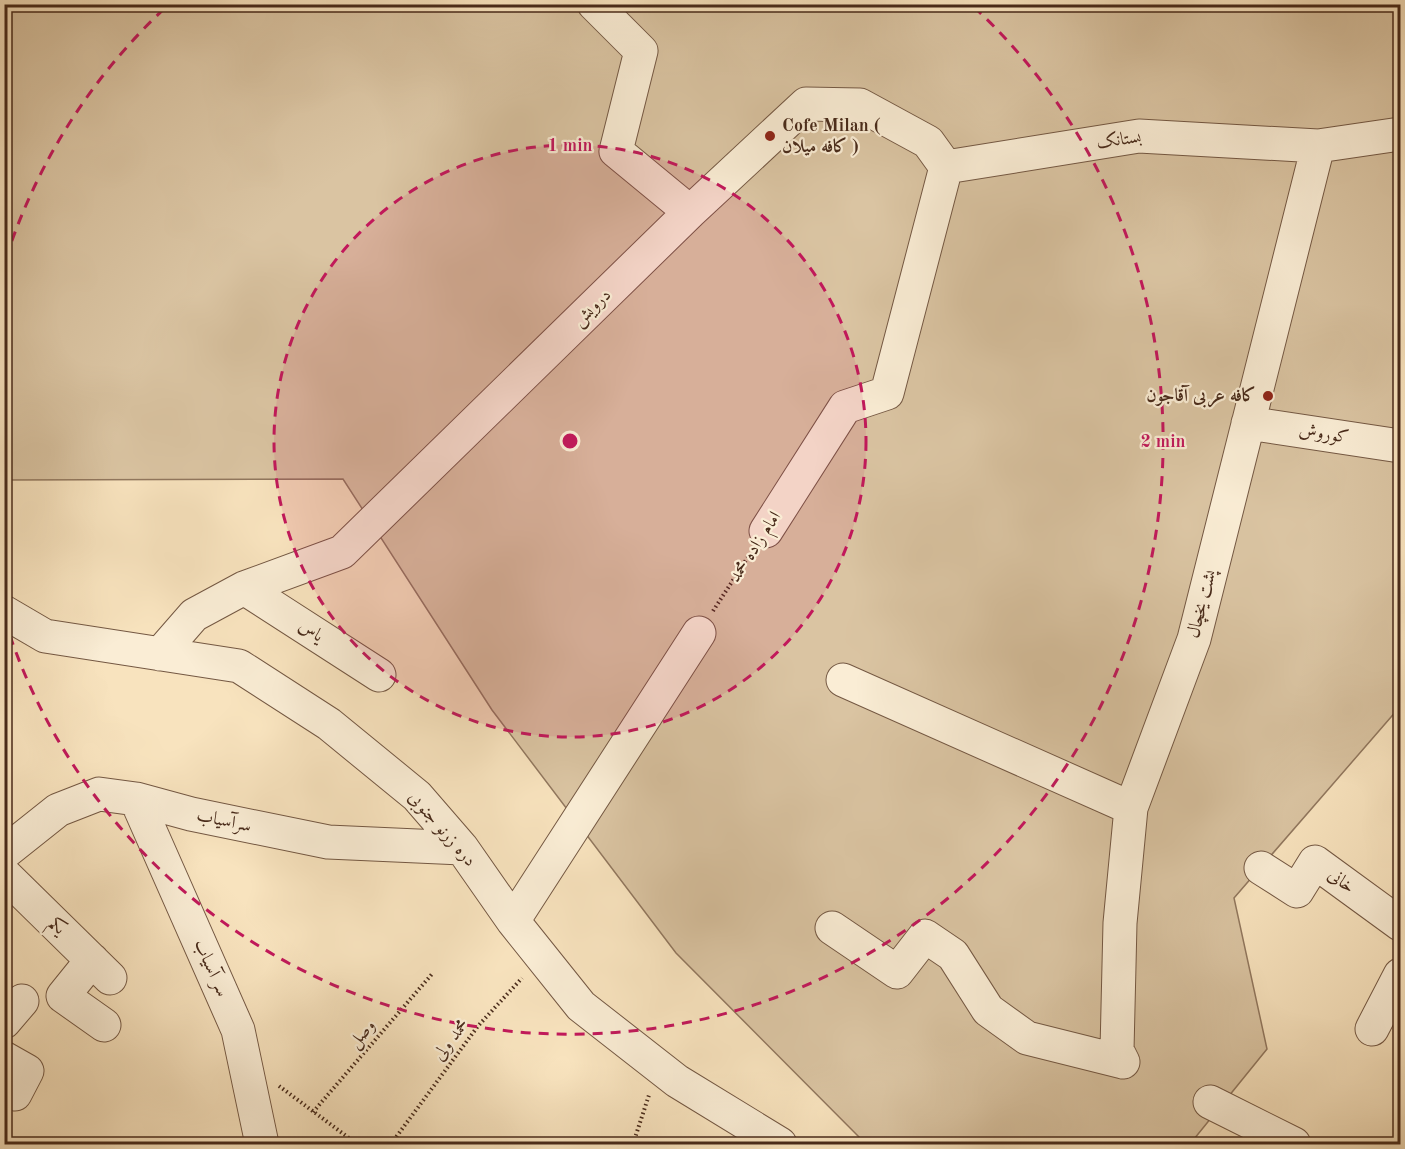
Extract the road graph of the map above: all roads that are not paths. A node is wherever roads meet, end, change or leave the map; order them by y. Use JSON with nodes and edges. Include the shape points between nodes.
{"nodes":[{"id":1,"x":594,"y":4,"type":"edge"},
{"id":2,"x":1401,"y":134,"type":"edge"},
{"id":3,"x":1318,"y":146,"type":"junction"},
{"id":4,"x":946,"y":167,"type":"junction"},
{"id":5,"x":690,"y":212,"type":"junction"},
{"id":6,"x":1248,"y":423,"type":"junction"},
{"id":7,"x":1401,"y":446,"type":"edge"},
{"id":8,"x":766,"y":531,"type":"road end"},
{"id":9,"x":244,"y":588,"type":"junction"},
{"id":10,"x":4,"y":612,"type":"edge"},
{"id":11,"x":699,"y":633,"type":"road end"},
{"id":12,"x":160,"y":654,"type":"junction"},
{"id":13,"x":379,"y":675,"type":"dead end"},
{"id":14,"x":843,"y":680,"type":"dead end"},
{"id":15,"x":136,"y":799,"type":"junction"},
{"id":16,"x":1131,"y":808,"type":"junction"},
{"id":17,"x":462,"y":848,"type":"junction"},
{"id":18,"x":7,"y":851,"type":"edge"},
{"id":19,"x":1261,"y":868,"type":"dead end"},
{"id":20,"x":513,"y":921,"type":"junction"},
{"id":21,"x":1401,"y":924,"type":"edge"},
{"id":22,"x":831,"y":928,"type":"dead end"},
{"id":23,"x":1401,"y":975,"type":"edge"},
{"id":24,"x":104,"y":1025,"type":"dead end"},
{"id":25,"x":1372,"y":1029,"type":"dead end"},
{"id":26,"x":4,"y":1058,"type":"edge"},
{"id":27,"x":15,"y":1094,"type":"dead end"},
{"id":28,"x":1210,"y":1102,"type":"dead end"},
{"id":29,"x":262,"y":1144,"type":"edge"},
{"id":30,"x":780,"y":1144,"type":"edge"},
{"id":31,"x":1294,"y":1144,"type":"edge"}],
"edges":[{"from":1,"to":5,"type":"street","via":[[641,51],[616,151]]},
{"from":2,"to":3,"type":"street","name":"بستانک"},
{"from":3,"to":4,"type":"street","name":"بستانک","via":[[1139,136]]},
{"from":3,"to":6,"type":"street","name":"پشت یخچال"},
{"from":4,"to":5,"type":"street","name":"درویش","via":[[928,142],[860,105],[806,104]]},
{"from":4,"to":8,"type":"street","name":"امام زاده محمد","via":[[886,393],[845,407]]},
{"from":5,"to":9,"type":"street","name":"درویش","via":[[342,552]]},
{"from":6,"to":7,"type":"street","name":"کوروش"},
{"from":6,"to":16,"type":"street","name":"پشت یخچال","via":[[1194,639]]},
{"from":9,"to":12,"type":"street","via":[[194,615]]},
{"from":9,"to":13,"type":"street","name":"یاس"},
{"from":10,"to":12,"type":"street","name":"دره زرنو جنوبی","via":[[45,636]]},
{"from":11,"to":20,"type":"street"},
{"from":12,"to":17,"type":"street","name":"دره زرنو جنوبی","via":[[239,666],[329,724],[417,796]]},
{"from":14,"to":16,"type":"street"},
{"from":15,"to":17,"type":"street","name":"سرآسیاب","via":[[328,842]]},
{"from":15,"to":18,"type":"street","name":"سرآسیاب","via":[[99,794],[58,810]]},
{"from":15,"to":29,"type":"street","name":"سر آسیاب","via":[[238,1030]]},
{"from":16,"to":22,"type":"street","name":"پشت یخچال","via":[[1120,923],[1117,1050],[1123,1062],[1027,1038],[988,1010],[953,955],[925,936],[897,972]]},
{"from":17,"to":20,"type":"street","name":"دره زرنو جنوبی"},
{"from":18,"to":24,"type":"street","name":"یکم","via":[[101,969],[63,996]]},
{"from":19,"to":21,"type":"street","name":"خانی","via":[[1297,891],[1315,862]]},
{"from":20,"to":30,"type":"street","name":"دره زرنو جنوبی","via":[[581,1006],[677,1081]]},
{"from":23,"to":25,"type":"street"},
{"from":26,"to":27,"type":"street","via":[[27,1071]]},
{"from":28,"to":31,"type":"street"}]}
